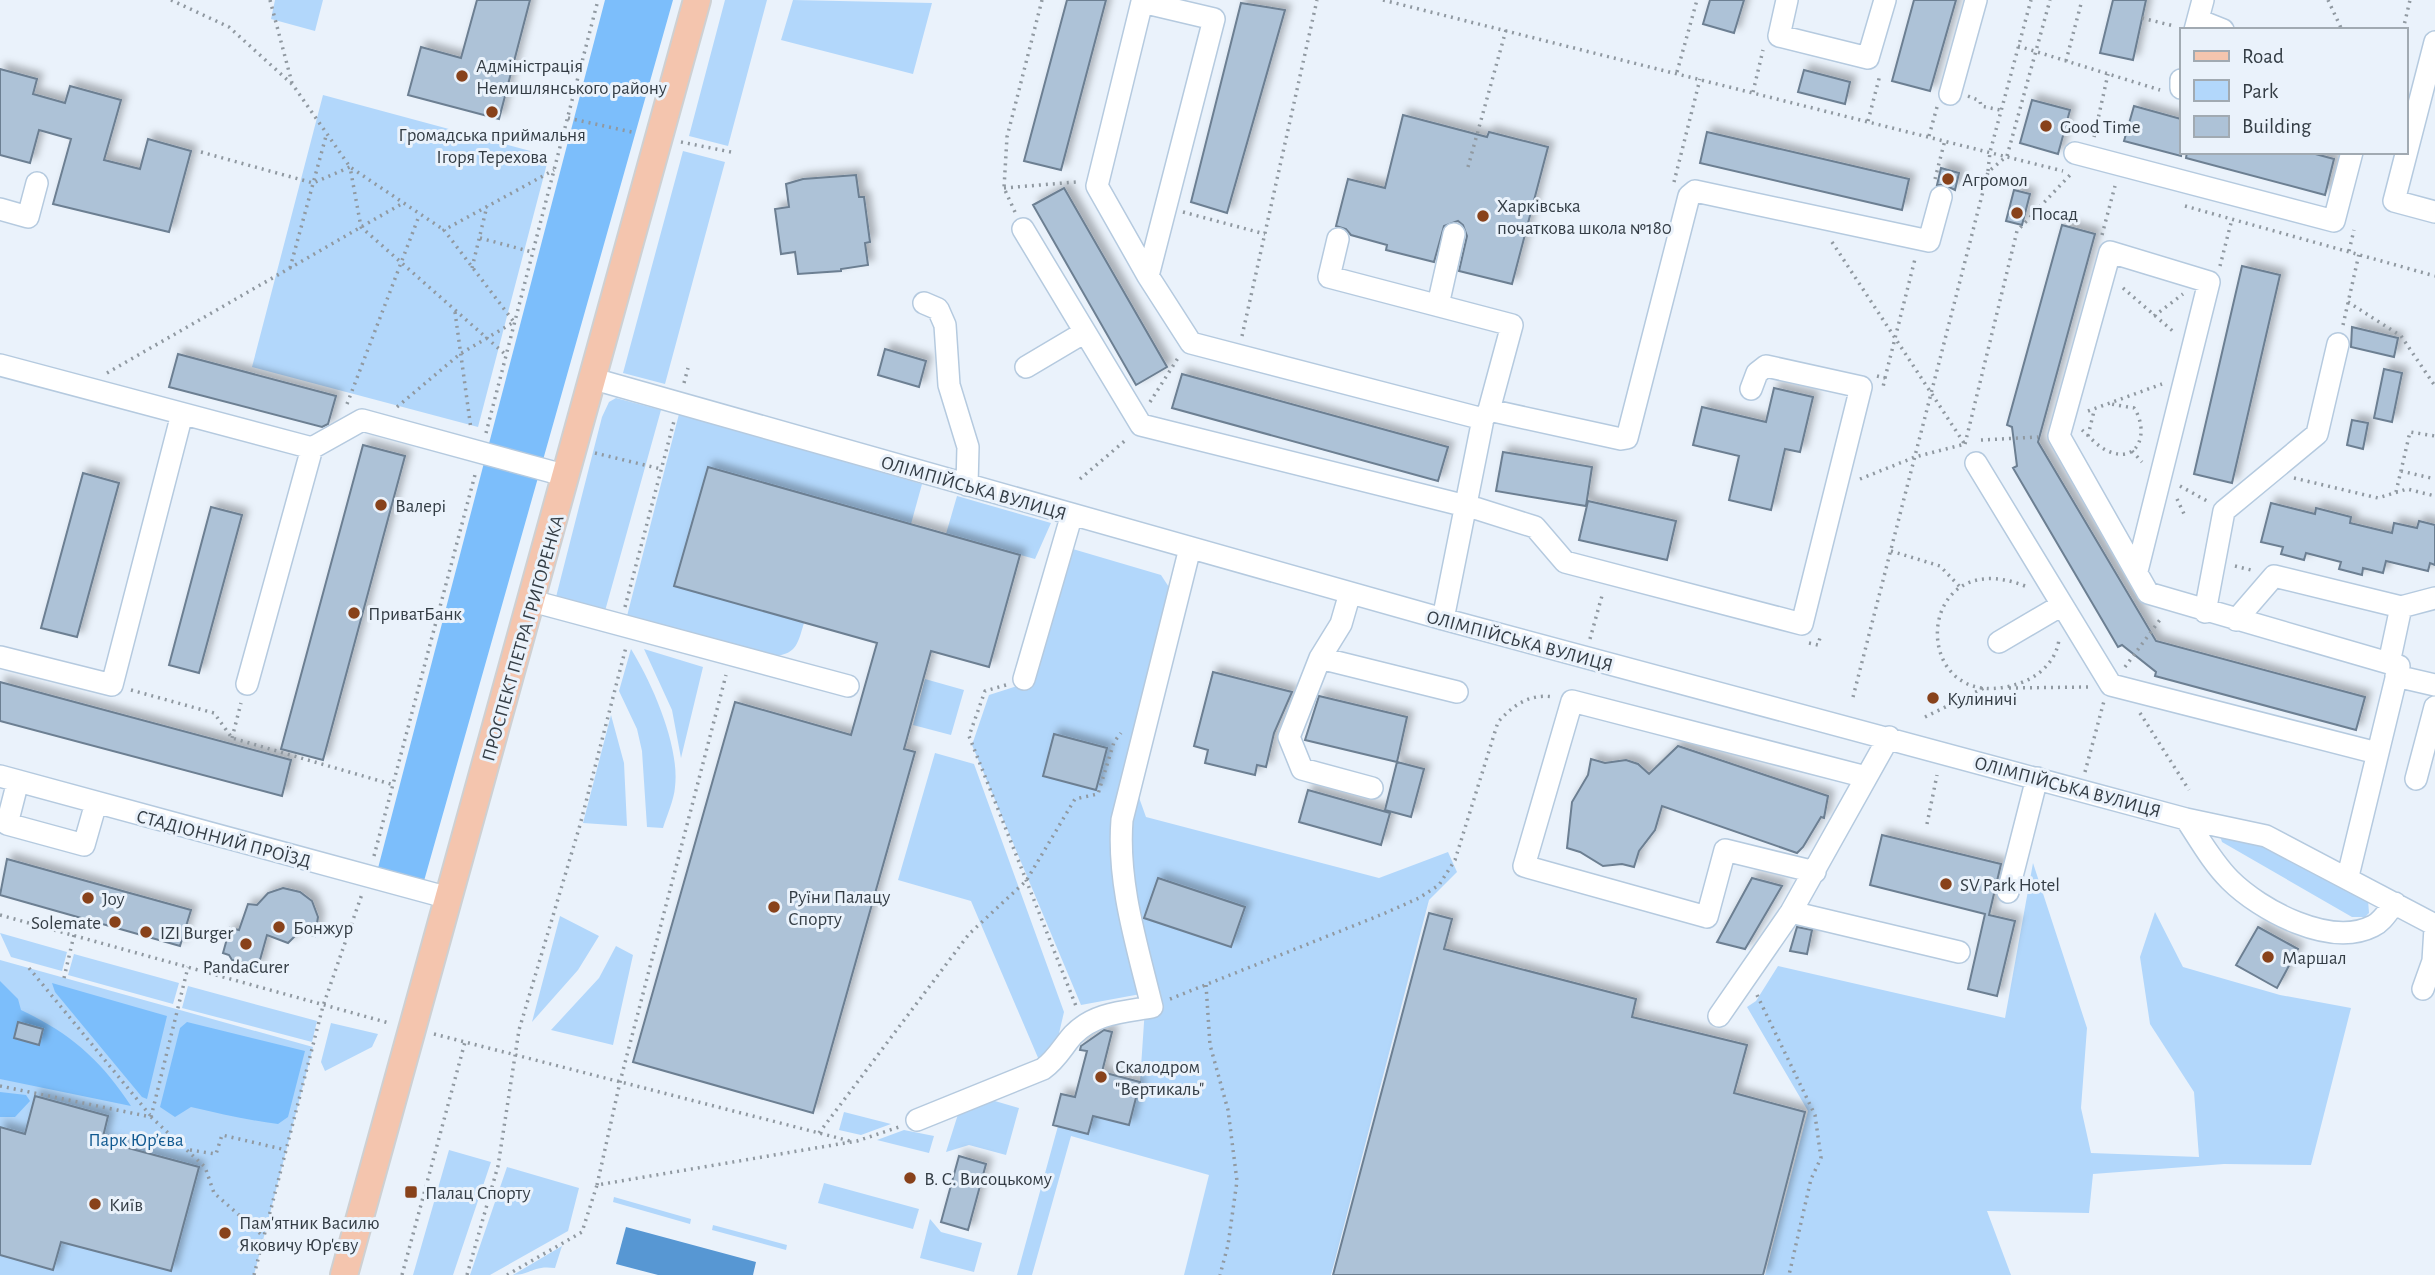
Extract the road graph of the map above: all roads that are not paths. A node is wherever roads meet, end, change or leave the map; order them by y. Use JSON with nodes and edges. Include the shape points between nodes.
{"nodes":[{"id":1,"x":697,"y":0,"type":"edge"},
{"id":2,"x":1787,"y":0,"type":"edge"},
{"id":3,"x":1885,"y":0,"type":"edge"},
{"id":4,"x":1976,"y":0,"type":"edge"},
{"id":5,"x":2193,"y":19,"type":"edge"},
{"id":6,"x":2218,"y":28,"type":"edge"},
{"id":7,"x":2435,"y":42,"type":"edge"},
{"id":8,"x":1950,"y":94,"type":"dead end"},
{"id":9,"x":2407,"y":151,"type":"edge"},
{"id":10,"x":2352,"y":154,"type":"edge"},
{"id":11,"x":2406,"y":154,"type":"edge"},
{"id":12,"x":2073,"y":163,"type":"road end"},
{"id":13,"x":37,"y":183,"type":"dead end"},
{"id":14,"x":1937,"y":193,"type":"road end"},
{"id":15,"x":0,"y":209,"type":"edge"},
{"id":16,"x":2435,"y":212,"type":"edge"},
{"id":17,"x":1023,"y":229,"type":"road end"},
{"id":18,"x":1454,"y":234,"type":"dead end"},
{"id":19,"x":1338,"y":239,"type":"dead end"},
{"id":20,"x":1148,"y":276,"type":"junction"},
{"id":21,"x":924,"y":303,"type":"dead end"},
{"id":22,"x":1438,"y":305,"type":"junction"},
{"id":23,"x":1085,"y":332,"type":"junction"},
{"id":24,"x":2338,"y":344,"type":"road end"},
{"id":25,"x":0,"y":365,"type":"edge"},
{"id":26,"x":1026,"y":368,"type":"dead end"},
{"id":27,"x":594,"y":379,"type":"junction"},
{"id":28,"x":1751,"y":389,"type":"dead end"},
{"id":29,"x":182,"y":414,"type":"junction"},
{"id":30,"x":1486,"y":415,"type":"junction"},
{"id":31,"x":312,"y":448,"type":"junction"},
{"id":32,"x":1974,"y":458,"type":"road end"},
{"id":33,"x":567,"y":476,"type":"junction"},
{"id":34,"x":967,"y":485,"type":"junction"},
{"id":35,"x":1466,"y":505,"type":"junction"},
{"id":36,"x":1072,"y":514,"type":"junction"},
{"id":37,"x":1190,"y":548,"type":"junction"},
{"id":38,"x":2137,"y":571,"type":"junction"},
{"id":39,"x":1350,"y":593,"type":"junction"},
{"id":40,"x":2435,"y":598,"type":"edge"},
{"id":41,"x":532,"y":601,"type":"junction"},
{"id":42,"x":2401,"y":607,"type":"junction"},
{"id":43,"x":2056,"y":609,"type":"junction"},
{"id":44,"x":2205,"y":611,"type":"junction"},
{"id":45,"x":1443,"y":619,"type":"junction"},
{"id":46,"x":2236,"y":620,"type":"junction"},
{"id":47,"x":1999,"y":642,"type":"dead end"},
{"id":48,"x":0,"y":657,"type":"edge"},
{"id":49,"x":1320,"y":658,"type":"junction"},
{"id":50,"x":2393,"y":669,"type":"junction"},
{"id":51,"x":1024,"y":679,"type":"road end"},
{"id":52,"x":247,"y":684,"type":"road end"},
{"id":53,"x":2435,"y":685,"type":"edge"},
{"id":54,"x":848,"y":686,"type":"dead end"},
{"id":55,"x":1457,"y":692,"type":"dead end"},
{"id":56,"x":2435,"y":707,"type":"edge"},
{"id":57,"x":1889,"y":737,"type":"junction"},
{"id":58,"x":2377,"y":752,"type":"junction"},
{"id":59,"x":1866,"y":777,"type":"junction"},
{"id":60,"x":2037,"y":778,"type":"junction"},
{"id":61,"x":9,"y":779,"type":"edge"},
{"id":62,"x":2416,"y":779,"type":"dead end"},
{"id":63,"x":1371,"y":788,"type":"dead end"},
{"id":64,"x":96,"y":803,"type":"junction"},
{"id":65,"x":2186,"y":819,"type":"junction"},
{"id":66,"x":1815,"y":872,"type":"junction"},
{"id":67,"x":2348,"y":876,"type":"junction"},
{"id":68,"x":2008,"y":892,"type":"dead end"},
{"id":69,"x":449,"y":898,"type":"junction"},
{"id":70,"x":2395,"y":904,"type":"junction"},
{"id":71,"x":1791,"y":912,"type":"junction"},
{"id":72,"x":2435,"y":927,"type":"edge"},
{"id":73,"x":1959,"y":952,"type":"dead end"},
{"id":74,"x":2423,"y":989,"type":"dead end"},
{"id":75,"x":1719,"y":1016,"type":"dead end"},
{"id":76,"x":917,"y":1121,"type":"road end"},
{"id":77,"x":344,"y":1275,"type":"edge"}],
"edges":[{"from":1,"to":27,"type":"main road","name":"ПРОСПЕКТ ПЕТРА ГРИГОРЕНКА"},
{"from":2,"to":3,"type":"street","via":[[1779,36],[1868,58]]},
{"from":4,"to":8,"type":"street"},
{"from":5,"to":6,"type":"street"},
{"from":7,"to":9,"type":"street"},
{"from":10,"to":12,"type":"street","via":[[2334,221]]},
{"from":11,"to":16,"type":"street","via":[[2394,201]]},
{"from":13,"to":15,"type":"street","via":[[28,217]]},
{"from":14,"to":30,"type":"street","via":[[1929,242],[1695,191],[1689,196],[1628,438]]},
{"from":17,"to":23,"type":"street"},
{"from":18,"to":22,"type":"street"},
{"from":19,"to":22,"type":"street","via":[[1329,277]]},
{"from":20,"to":20,"type":"street","via":[[1097,186],[1142,2],[1214,19]]},
{"from":20,"to":30,"type":"street","via":[[1191,342]]},
{"from":21,"to":34,"type":"street","via":[[938,309],[945,325],[949,385],[968,447]]},
{"from":22,"to":30,"type":"street","via":[[1512,325]]},
{"from":23,"to":26,"type":"street"},
{"from":23,"to":35,"type":"street","via":[[1141,425]]},
{"from":24,"to":44,"type":"street","via":[[2317,434],[2224,511]]},
{"from":25,"to":29,"type":"street"},
{"from":27,"to":33,"type":"main road","name":"ПРОСПЕКТ ПЕТРА ГРИГОРЕНКА"},
{"from":27,"to":34,"type":"street","name":"ОЛІМПІЙСЬКА ВУЛИЦЯ"},
{"from":28,"to":35,"type":"street","via":[[1757,373],[1766,366],[1861,387],[1802,624],[1565,562],[1535,527]]},
{"from":29,"to":31,"type":"street"},
{"from":29,"to":48,"type":"street","via":[[112,685]]},
{"from":30,"to":35,"type":"street"},
{"from":31,"to":33,"type":"street","via":[[362,420]]},
{"from":31,"to":52,"type":"street"},
{"from":32,"to":43,"type":"street"},
{"from":33,"to":41,"type":"main road","name":"ПРОСПЕКТ ПЕТРА ГРИГОРЕНКА"},
{"from":34,"to":36,"type":"street","name":"ОЛІМПІЙСЬКА ВУЛИЦЯ"},
{"from":35,"to":45,"type":"street"},
{"from":36,"to":37,"type":"street","name":"ОЛІМПІЙСЬКА ВУЛИЦЯ"},
{"from":36,"to":51,"type":"street"},
{"from":37,"to":39,"type":"street","name":"ОЛІМПІЙСЬКА ВУЛИЦЯ"},
{"from":37,"to":76,"type":"street","via":[[1121,829],[1126,894],[1152,1007],[1093,1018],[1044,1069]]},
{"from":38,"to":38,"type":"street","via":[[2059,436],[2110,253],[2209,282]]},
{"from":38,"to":44,"type":"street","via":[[2148,593]]},
{"from":39,"to":45,"type":"street","name":"ОЛІМПІЙСЬКА ВУЛИЦЯ"},
{"from":39,"to":49,"type":"street","via":[[1341,624]]},
{"from":40,"to":42,"type":"street"},
{"from":41,"to":54,"type":"street"},
{"from":41,"to":69,"type":"main road","name":"ПРОСПЕКТ ПЕТРА ГРИГОРЕНКА"},
{"from":42,"to":46,"type":"street","via":[[2274,576]]},
{"from":42,"to":50,"type":"street"},
{"from":43,"to":47,"type":"street"},
{"from":43,"to":58,"type":"street","via":[[2111,685]]},
{"from":44,"to":46,"type":"street"},
{"from":45,"to":57,"type":"street","name":"ОЛІМПІЙСЬКА ВУЛИЦЯ"},
{"from":46,"to":50,"type":"street"},
{"from":49,"to":55,"type":"street"},
{"from":49,"to":63,"type":"street","via":[[1289,737],[1302,769]]},
{"from":50,"to":53,"type":"street"},
{"from":50,"to":58,"type":"street"},
{"from":56,"to":62,"type":"street"},
{"from":57,"to":59,"type":"street"},
{"from":57,"to":60,"type":"street","name":"ОЛІМПІЙСЬКА ВУЛИЦЯ"},
{"from":58,"to":67,"type":"street"},
{"from":59,"to":66,"type":"street"},
{"from":59,"to":66,"type":"street","via":[[1572,701],[1524,866],[1707,916],[1725,850]]},
{"from":60,"to":65,"type":"street","name":"ОЛІМПІЙСЬКА ВУЛИЦЯ"},
{"from":60,"to":68,"type":"street"},
{"from":61,"to":64,"type":"street","name":"СТАДІОННИЙ ПРОЇЗД"},
{"from":61,"to":64,"type":"street","via":[[7,824],[84,845]]},
{"from":64,"to":69,"type":"street","name":"СТАДІОННИЙ ПРОЇЗД"},
{"from":65,"to":67,"type":"street","name":"ОЛІМПІЙСЬКА ВУЛИЦЯ","via":[[2266,836]]},
{"from":65,"to":70,"type":"street","via":[[2229,879],[2285,918],[2333,931],[2357,931],[2378,923]]},
{"from":66,"to":71,"type":"street"},
{"from":67,"to":70,"type":"street","name":"ОЛІМПІЙСЬКА ВУЛИЦЯ"},
{"from":69,"to":77,"type":"main road","name":"ПРОСПЕКТ ПЕТРА ГРИГОРЕНКА"},
{"from":70,"to":72,"type":"street","name":"ОЛІМПІЙСЬКА ВУЛИЦЯ"},
{"from":71,"to":73,"type":"street"},
{"from":71,"to":75,"type":"street"},
{"from":72,"to":74,"type":"street","via":[[2432,961]]}]}
